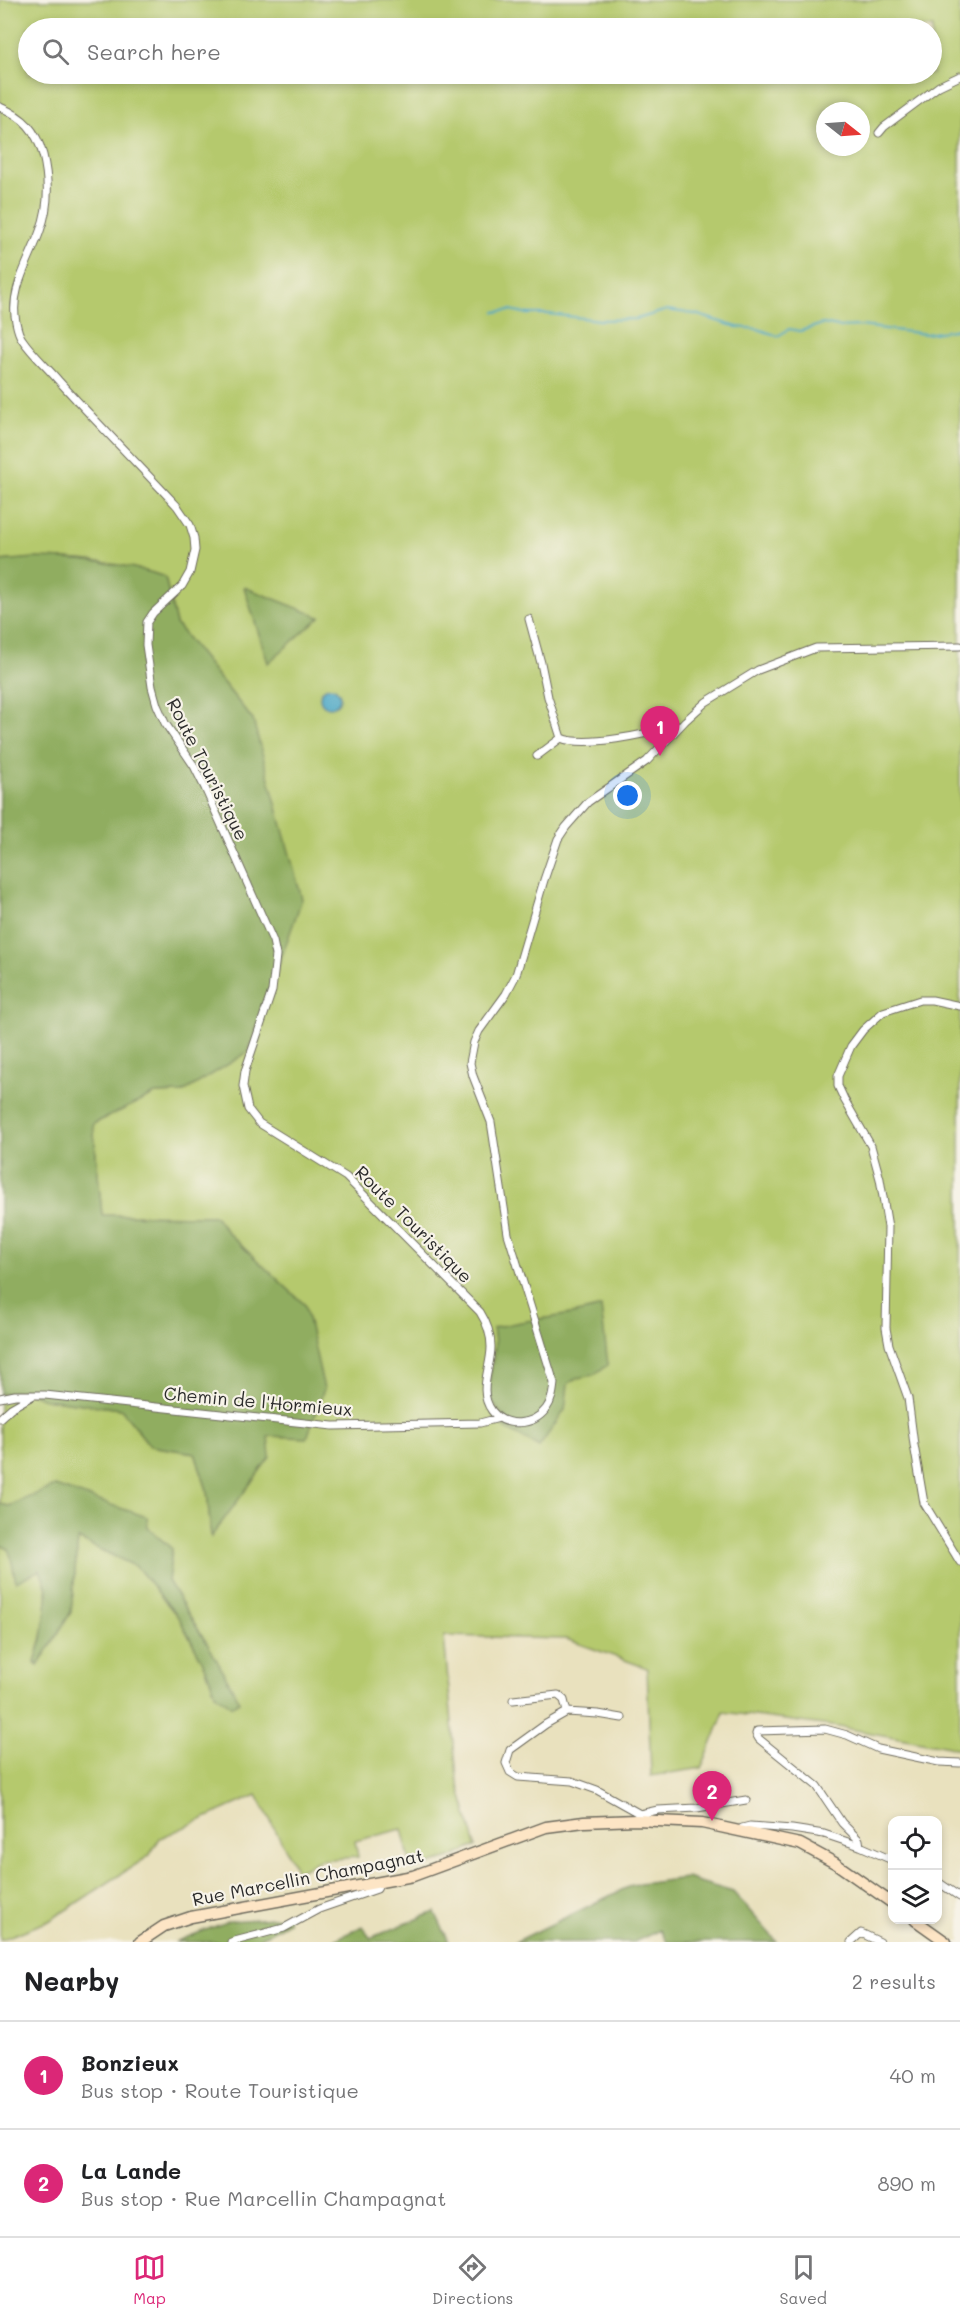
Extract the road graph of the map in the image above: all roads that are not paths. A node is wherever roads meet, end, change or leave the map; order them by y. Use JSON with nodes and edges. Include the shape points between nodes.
{"nodes":[{"id":1,"x":960,"y":76,"type":"edge"},
{"id":2,"x":0,"y":107,"type":"edge"},
{"id":3,"x":879,"y":134,"type":"dead end"},
{"id":4,"x":529,"y":619,"type":"dead end"},
{"id":5,"x":960,"y":646,"type":"edge"},
{"id":6,"x":679,"y":727,"type":"junction"},
{"id":7,"x":561,"y":738,"type":"junction"},
{"id":8,"x":537,"y":756,"type":"dead end"},
{"id":9,"x":960,"y":1006,"type":"edge"},
{"id":10,"x":34,"y":1395,"type":"junction"},
{"id":11,"x":0,"y":1398,"type":"edge"},
{"id":12,"x":0,"y":1418,"type":"edge"},
{"id":13,"x":499,"y":1418,"type":"junction"},
{"id":14,"x":960,"y":1562,"type":"edge"},
{"id":15,"x":513,"y":1700,"type":"dead end"},
{"id":16,"x":567,"y":1712,"type":"junction"},
{"id":17,"x":622,"y":1718,"type":"dead end"},
{"id":18,"x":960,"y":1763,"type":"edge"},
{"id":19,"x":746,"y":1800,"type":"dead end"},
{"id":20,"x":640,"y":1817,"type":"junction"},
{"id":21,"x":741,"y":1832,"type":"junction"},
{"id":22,"x":860,"y":1846,"type":"junction"},
{"id":23,"x":888,"y":1858,"type":"edge"},
{"id":24,"x":380,"y":1883,"type":"junction"},
{"id":25,"x":942,"y":1885,"type":"edge"},
{"id":26,"x":960,"y":1897,"type":"edge"},
{"id":27,"x":888,"y":1900,"type":"edge"},
{"id":28,"x":921,"y":1924,"type":"edge"},
{"id":29,"x":140,"y":1942,"type":"edge"},
{"id":30,"x":231,"y":1942,"type":"edge"},
{"id":31,"x":851,"y":1942,"type":"edge"},
{"id":32,"x":880,"y":1942,"type":"edge"},
{"id":33,"x":946,"y":1942,"type":"edge"}],
"edges":[{"from":1,"to":3,"type":"street","via":[[939,86]]},
{"from":2,"to":13,"type":"street","name":"Route Touristique","via":[[32,128],[47,184],[41,230],[17,288],[14,307],[21,338],[177,506],[194,538],[190,572],[182,586],[147,622],[146,645],[157,705],[198,774],[273,941],[276,955],[272,991],[245,1071],[243,1086],[248,1109],[260,1123],[346,1177],[480,1312],[487,1323],[491,1348],[485,1398]]},
{"from":4,"to":7,"type":"street"},
{"from":5,"to":6,"type":"street","via":[[810,649],[731,685]]},
{"from":6,"to":7,"type":"street","via":[[575,742]]},
{"from":6,"to":13,"type":"street","via":[[653,756],[588,802],[558,839],[516,975],[474,1042],[470,1063],[490,1122],[508,1234],[554,1383],[553,1396],[538,1417],[512,1423]]},
{"from":7,"to":8,"type":"street"},
{"from":9,"to":14,"type":"street","via":[[920,1000],[883,1012],[851,1046],[838,1076],[844,1099],[871,1146],[880,1179],[888,1227],[886,1328],[908,1398],[924,1503]]},
{"from":10,"to":11,"type":"street","name":"Chemin de l'Hormieux"},
{"from":10,"to":12,"type":"street"},
{"from":10,"to":13,"type":"street","name":"Chemin de l'Hormieux","via":[[333,1426],[480,1423]]},
{"from":15,"to":16,"type":"street","via":[[558,1695]]},
{"from":16,"to":17,"type":"street"},
{"from":16,"to":20,"type":"street","via":[[510,1750],[506,1763],[510,1772],[526,1779],[565,1780],[583,1785]]},
{"from":18,"to":22,"type":"street","via":[[878,1749],[825,1729],[757,1731],[759,1739],[817,1786]]},
{"from":19,"to":20,"type":"street","via":[[658,1810]]},
{"from":20,"to":21,"type":"main road","name":"Rue Marcellin Champagnat","via":[[702,1823]]},
{"from":20,"to":24,"type":"main road","name":"Rue Marcellin Champagnat","via":[[546,1827],[423,1872]]},
{"from":21,"to":22,"type":"street","via":[[747,1827],[792,1829]]},
{"from":21,"to":27,"type":"main road","name":"Rue Marcellin Champagnat","via":[[808,1848]]},
{"from":22,"to":23,"type":"street"},
{"from":24,"to":29,"type":"main road","name":"Rue Marcellin Champagnat","via":[[191,1917],[164,1926]]},
{"from":24,"to":30,"type":"street","via":[[377,1889],[319,1909],[291,1925]]},
{"from":25,"to":26,"type":"street"},
{"from":28,"to":33,"type":"main road"},
{"from":31,"to":32,"type":"street","via":[[861,1933]]}]}
